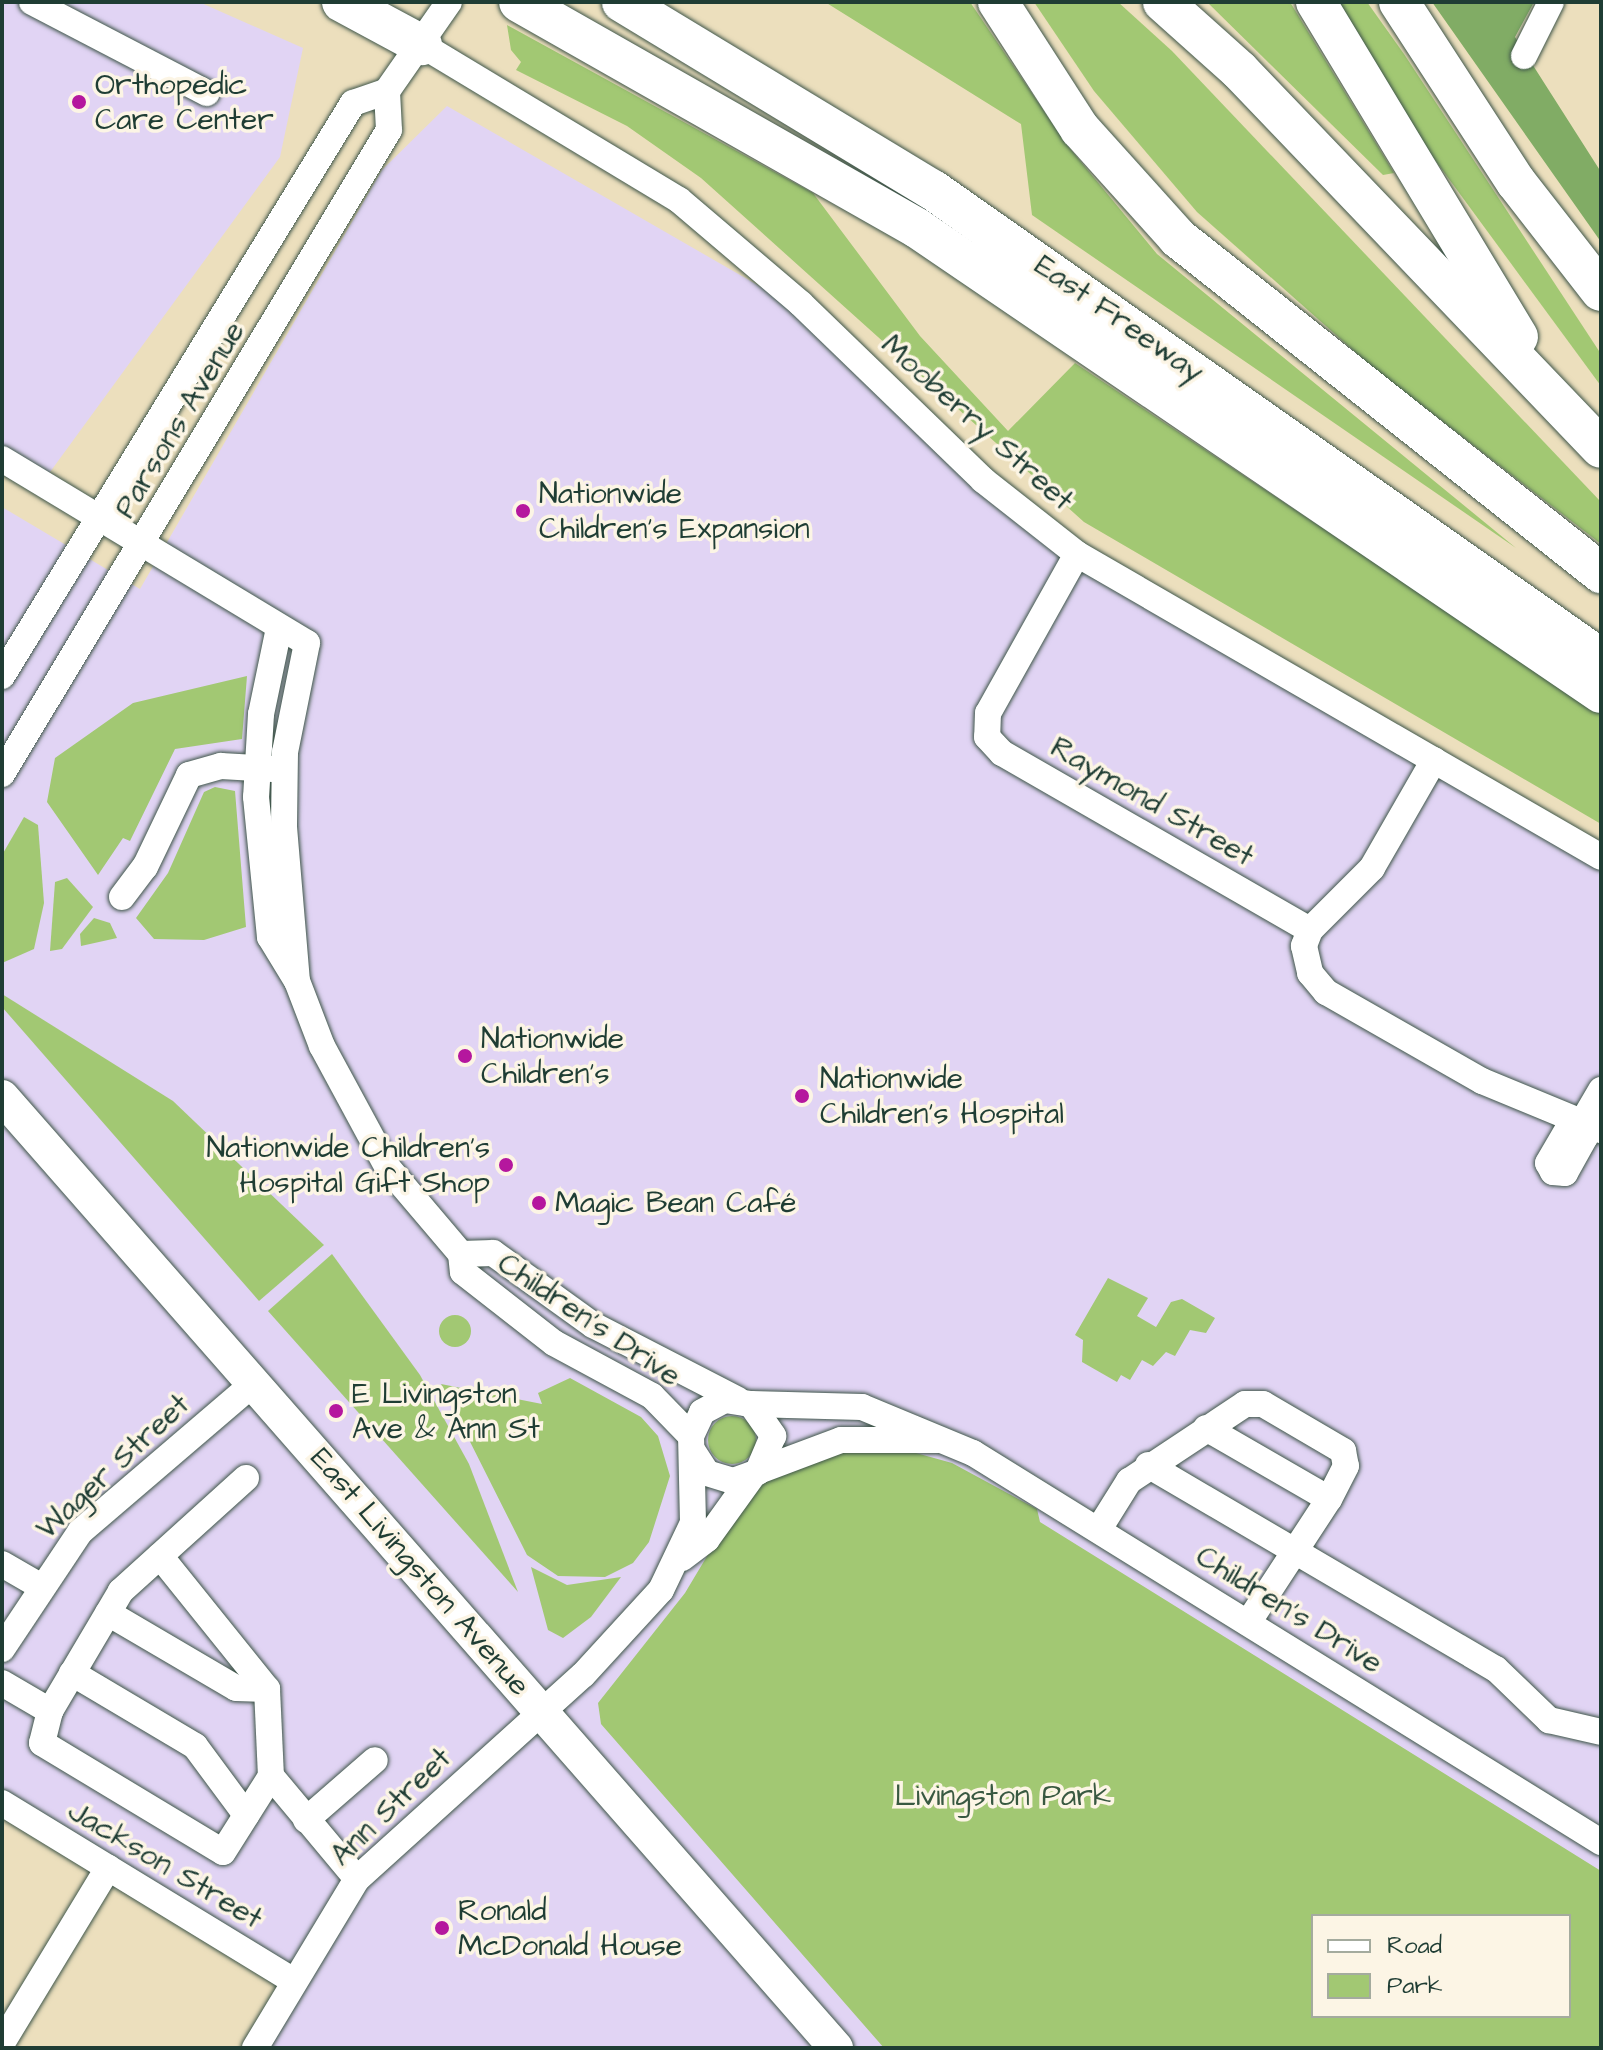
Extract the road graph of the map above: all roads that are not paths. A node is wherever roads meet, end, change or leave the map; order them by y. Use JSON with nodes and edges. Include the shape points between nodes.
{"nodes":[{"id":1,"x":32,"y":2,"type":"edge"},
{"id":2,"x":342,"y":2,"type":"edge"},
{"id":3,"x":449,"y":2,"type":"edge"},
{"id":4,"x":519,"y":2,"type":"edge"},
{"id":5,"x":622,"y":2,"type":"edge"},
{"id":6,"x":998,"y":2,"type":"edge"},
{"id":7,"x":1163,"y":2,"type":"edge"},
{"id":8,"x":1316,"y":2,"type":"edge"},
{"id":9,"x":1399,"y":2,"type":"edge"},
{"id":10,"x":1551,"y":2,"type":"edge"},
{"id":11,"x":422,"y":45,"type":"junction"},
{"id":12,"x":1524,"y":56,"type":"dead end"},
{"id":13,"x":387,"y":91,"type":"junction"},
{"id":14,"x":207,"y":93,"type":"dead end"},
{"id":15,"x":1601,"y":291,"type":"edge"},
{"id":16,"x":1555,"y":398,"type":"junction"},
{"id":17,"x":1601,"y":448,"type":"edge"},
{"id":18,"x":2,"y":459,"type":"edge"},
{"id":19,"x":96,"y":516,"type":"junction"},
{"id":20,"x":144,"y":545,"type":"junction"},
{"id":21,"x":1077,"y":554,"type":"junction"},
{"id":22,"x":1601,"y":573,"type":"edge"},
{"id":23,"x":279,"y":628,"type":"junction"},
{"id":24,"x":1601,"y":659,"type":"edge"},
{"id":25,"x":2,"y":676,"type":"edge"},
{"id":26,"x":1601,"y":693,"type":"edge"},
{"id":27,"x":1434,"y":760,"type":"junction"},
{"id":28,"x":258,"y":768,"type":"junction"},
{"id":29,"x":284,"y":770,"type":"junction"},
{"id":30,"x":2,"y":774,"type":"edge"},
{"id":31,"x":1601,"y":857,"type":"edge"},
{"id":32,"x":122,"y":897,"type":"dead end"},
{"id":33,"x":1310,"y":930,"type":"junction"},
{"id":34,"x":297,"y":981,"type":"junction"},
{"id":35,"x":1601,"y":1090,"type":"edge"},
{"id":36,"x":2,"y":1097,"type":"edge"},
{"id":37,"x":1588,"y":1125,"type":"edge"},
{"id":38,"x":1552,"y":1174,"type":"dead end"},
{"id":39,"x":461,"y":1254,"type":"junction"},
{"id":40,"x":254,"y":1383,"type":"junction"},
{"id":41,"x":745,"y":1402,"type":"junction"},
{"id":42,"x":1206,"y":1428,"type":"junction"},
{"id":43,"x":938,"y":1440,"type":"junction"},
{"id":44,"x":691,"y":1443,"type":"junction"},
{"id":45,"x":1148,"y":1465,"type":"junction"},
{"id":46,"x":756,"y":1473,"type":"junction"},
{"id":47,"x":246,"y":1478,"type":"dead end"},
{"id":48,"x":1329,"y":1499,"type":"junction"},
{"id":49,"x":1099,"y":1529,"type":"junction"},
{"id":50,"x":1297,"y":1547,"type":"junction"},
{"id":51,"x":160,"y":1556,"type":"junction"},
{"id":52,"x":682,"y":1558,"type":"junction"},
{"id":53,"x":2,"y":1564,"type":"edge"},
{"id":54,"x":40,"y":1586,"type":"junction"},
{"id":55,"x":108,"y":1613,"type":"junction"},
{"id":56,"x":1248,"y":1623,"type":"junction"},
{"id":57,"x":2,"y":1649,"type":"edge"},
{"id":58,"x":72,"y":1673,"type":"junction"},
{"id":59,"x":2,"y":1683,"type":"edge"},
{"id":60,"x":267,"y":1689,"type":"junction"},
{"id":61,"x":50,"y":1711,"type":"junction"},
{"id":62,"x":541,"y":1711,"type":"junction"},
{"id":63,"x":1601,"y":1732,"type":"edge"},
{"id":64,"x":375,"y":1760,"type":"dead end"},
{"id":65,"x":271,"y":1776,"type":"junction"},
{"id":66,"x":2,"y":1803,"type":"edge"},
{"id":67,"x":246,"y":1815,"type":"junction"},
{"id":68,"x":306,"y":1820,"type":"junction"},
{"id":69,"x":1601,"y":1842,"type":"edge"},
{"id":70,"x":108,"y":1868,"type":"junction"},
{"id":71,"x":357,"y":1879,"type":"junction"},
{"id":72,"x":294,"y":1981,"type":"junction"},
{"id":73,"x":2,"y":2043,"type":"edge"},
{"id":74,"x":831,"y":2046,"type":"edge"},
{"id":75,"x":255,"y":2048,"type":"edge"}],
"edges":[{"from":1,"to":14,"type":"street"},
{"from":2,"to":11,"type":"highway"},
{"from":3,"to":11,"type":"street","name":"Parsons Avenue"},
{"from":4,"to":26,"type":"highway","via":[[792,152],[1010,288]]},
{"from":5,"to":24,"type":"highway","name":"East Freeway","via":[[751,74],[933,190]]},
{"from":6,"to":22,"type":"highway","via":[[1080,129],[1178,238]]},
{"from":7,"to":16,"type":"highway","via":[[1239,70]]},
{"from":8,"to":16,"type":"highway"},
{"from":9,"to":15,"type":"highway","via":[[1516,182]]},
{"from":10,"to":12,"type":"street"},
{"from":11,"to":13,"type":"street","name":"Parsons Avenue"},
{"from":11,"to":21,"type":"street","name":"Mooberry Street","via":[[679,200],[801,304],[983,480]]},
{"from":13,"to":19,"type":"street","name":"Parsons Avenue","via":[[353,103]]},
{"from":13,"to":20,"type":"street","name":"Parsons Avenue","via":[[389,130]]},
{"from":16,"to":17,"type":"highway"},
{"from":18,"to":19,"type":"street"},
{"from":19,"to":20,"type":"street"},
{"from":19,"to":25,"type":"street","name":"Parsons Avenue"},
{"from":20,"to":23,"type":"street"},
{"from":20,"to":30,"type":"street","name":"Parsons Avenue"},
{"from":21,"to":27,"type":"street","name":"Mooberry Street"},
{"from":21,"to":33,"type":"street","name":"Raymond Street","via":[[988,713],[987,737],[1002,753]]},
{"from":23,"to":28,"type":"street","name":"Children's Drive"},
{"from":23,"to":29,"type":"street","name":"Children's Drive","via":[[307,643]]},
{"from":27,"to":31,"type":"street","name":"Mooberry Street"},
{"from":27,"to":33,"type":"street","via":[[1372,868]]},
{"from":28,"to":29,"type":"street"},
{"from":28,"to":32,"type":"street","via":[[221,766],[189,775]]},
{"from":28,"to":34,"type":"street","name":"Children's Drive","via":[[270,937]]},
{"from":29,"to":34,"type":"street","name":"Children's Drive"},
{"from":33,"to":37,"type":"street","via":[[1304,946],[1310,973],[1326,992],[1482,1081]]},
{"from":34,"to":39,"type":"street","name":"Children's Drive","via":[[356,1116],[388,1168]]},
{"from":35,"to":37,"type":"street"},
{"from":36,"to":40,"type":"main road","name":"East Livingston Avenue"},
{"from":37,"to":38,"type":"street","via":[[1565,1173]]},
{"from":39,"to":41,"type":"street","name":"Children's Drive","via":[[493,1253],[593,1325]]},
{"from":39,"to":44,"type":"street","name":"Children's Drive","via":[[463,1272],[502,1305],[652,1396]]},
{"from":40,"to":54,"type":"street","name":"Wager Street","via":[[80,1532]]},
{"from":40,"to":62,"type":"main road","name":"East Livingston Avenue"},
{"from":41,"to":43,"type":"street","name":"Children's Drive","via":[[862,1407]]},
{"from":41,"to":44,"type":"street","via":[[707,1408]]},
{"from":41,"to":46,"type":"street","via":[[773,1436]]},
{"from":42,"to":45,"type":"street"},
{"from":42,"to":48,"type":"street"},
{"from":42,"to":48,"type":"street","via":[[1245,1404],[1263,1404],[1343,1451],[1346,1466]]},
{"from":43,"to":46,"type":"street","name":"Children's Drive","via":[[811,1445]]},
{"from":43,"to":49,"type":"street","name":"Children's Drive","via":[[1011,1474]]},
{"from":44,"to":46,"type":"street","via":[[719,1479]]},
{"from":44,"to":52,"type":"street","via":[[693,1523]]},
{"from":45,"to":49,"type":"street"},
{"from":45,"to":50,"type":"street","via":[[1286,1548]]},
{"from":46,"to":52,"type":"street","via":[[707,1539]]},
{"from":47,"to":51,"type":"street"},
{"from":48,"to":50,"type":"street"},
{"from":49,"to":56,"type":"street","name":"Children's Drive"},
{"from":50,"to":56,"type":"street"},
{"from":50,"to":63,"type":"street","via":[[1496,1669],[1549,1720]]},
{"from":51,"to":55,"type":"street"},
{"from":51,"to":60,"type":"street"},
{"from":52,"to":62,"type":"street","name":"Ann Street","via":[[639,1618]]},
{"from":53,"to":54,"type":"street"},
{"from":54,"to":57,"type":"street","name":"Wager Street"},
{"from":55,"to":58,"type":"street"},
{"from":55,"to":60,"type":"street","via":[[236,1688]]},
{"from":56,"to":69,"type":"street","name":"Children's Drive"},
{"from":58,"to":61,"type":"street"},
{"from":58,"to":67,"type":"street","via":[[195,1746]]},
{"from":59,"to":61,"type":"street"},
{"from":60,"to":65,"type":"street"},
{"from":61,"to":67,"type":"street","via":[[42,1743],[223,1852]]},
{"from":62,"to":71,"type":"street","name":"Ann Street"},
{"from":62,"to":74,"type":"main road","name":"East Livingston Avenue"},
{"from":64,"to":68,"type":"street"},
{"from":65,"to":67,"type":"street"},
{"from":65,"to":68,"type":"street"},
{"from":66,"to":70,"type":"street","name":"Jackson Street"},
{"from":68,"to":71,"type":"street"},
{"from":70,"to":72,"type":"street","name":"Jackson Street"},
{"from":70,"to":73,"type":"street"},
{"from":71,"to":72,"type":"street","name":"Ann Street"},
{"from":72,"to":75,"type":"street","name":"Ann Street"}]}
